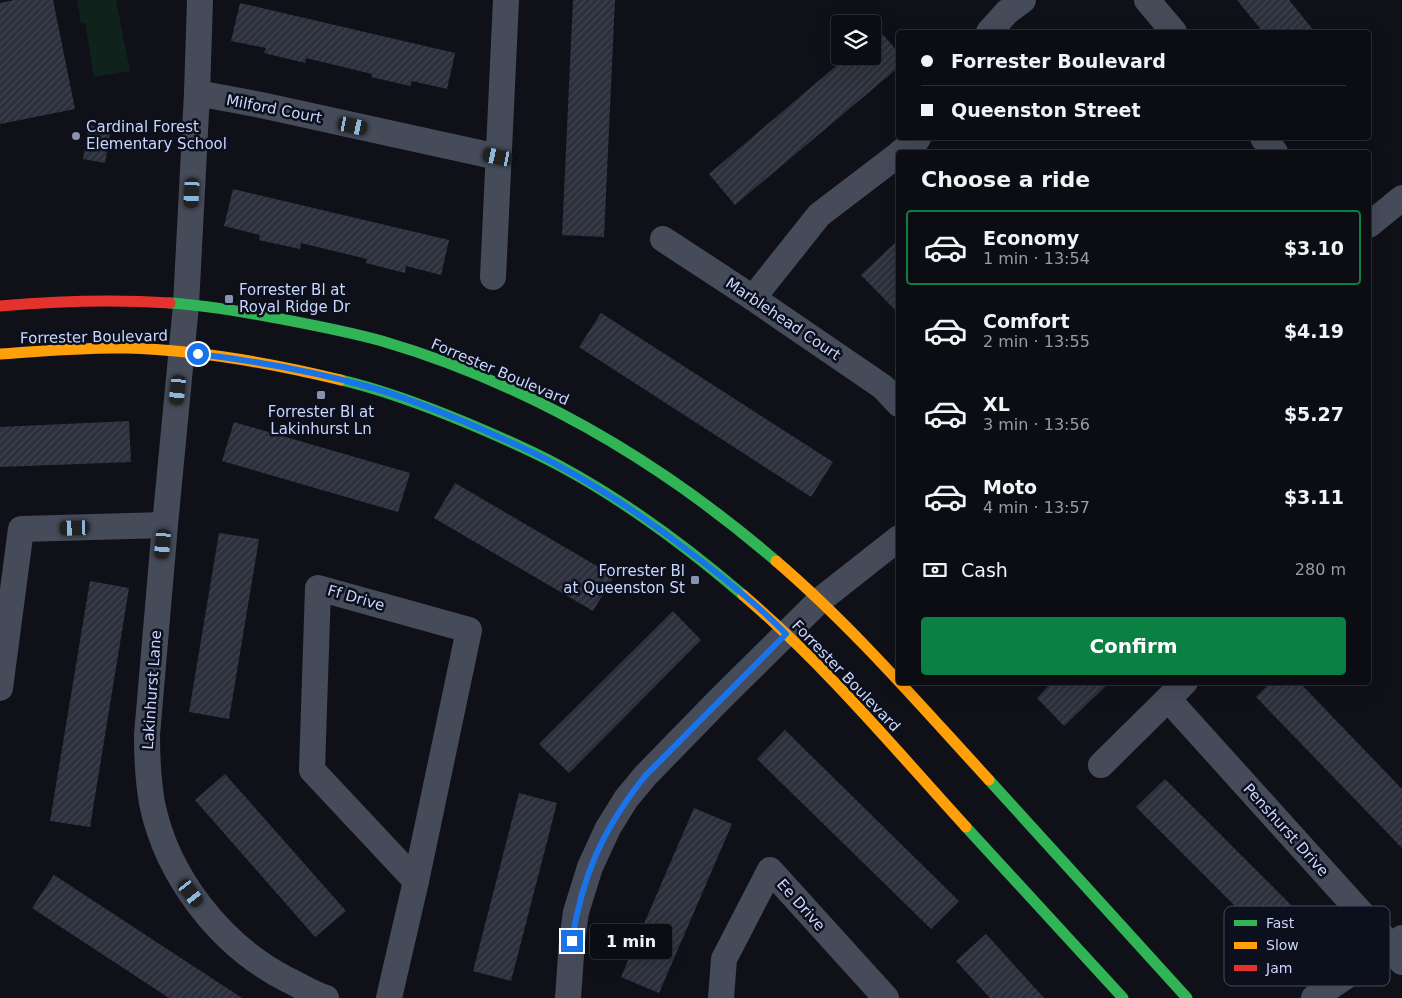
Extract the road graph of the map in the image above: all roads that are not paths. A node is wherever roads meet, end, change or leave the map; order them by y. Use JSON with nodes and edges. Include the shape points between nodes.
{"nodes":[{"id":1,"x":200,"y":0,"type":"edge"},
{"id":2,"x":506,"y":0,"type":"edge"},
{"id":3,"x":1023,"y":0,"type":"edge"},
{"id":4,"x":1147,"y":0,"type":"edge"},
{"id":5,"x":992,"y":30,"type":"edge"},
{"id":6,"x":1172,"y":30,"type":"edge"},
{"id":7,"x":197,"y":94,"type":"junction"},
{"id":8,"x":917,"y":140,"type":"edge"},
{"id":9,"x":1265,"y":140,"type":"edge"},
{"id":10,"x":904,"y":150,"type":"edge"},
{"id":11,"x":1274,"y":150,"type":"edge"},
{"id":12,"x":896,"y":156,"type":"edge"},
{"id":13,"x":498,"y":157,"type":"junction"},
{"id":14,"x":1402,"y":198,"type":"edge"},
{"id":15,"x":1371,"y":223,"type":"edge"},
{"id":16,"x":663,"y":239,"type":"dead end"},
{"id":17,"x":493,"y":277,"type":"dead end"},
{"id":18,"x":753,"y":298,"type":"junction"},
{"id":19,"x":186,"y":304,"type":"junction"},
{"id":20,"x":0,"y":306,"type":"edge"},
{"id":21,"x":181,"y":352,"type":"junction"},
{"id":22,"x":0,"y":354,"type":"edge"},
{"id":23,"x":896,"y":401,"type":"edge"},
{"id":24,"x":165,"y":525,"type":"junction"},
{"id":25,"x":896,"y":540,"type":"edge"},
{"id":26,"x":819,"y":601,"type":"junction"},
{"id":27,"x":786,"y":634,"type":"junction"},
{"id":28,"x":896,"y":680,"type":"edge"},
{"id":29,"x":901,"y":685,"type":"edge"},
{"id":30,"x":0,"y":688,"type":"edge"},
{"id":31,"x":1177,"y":691,"type":"edge"},
{"id":32,"x":1101,"y":765,"type":"dead end"},
{"id":33,"x":416,"y":881,"type":"junction"},
{"id":34,"x":1362,"y":906,"type":"edge"},
{"id":35,"x":1334,"y":986,"type":"edge"},
{"id":36,"x":323,"y":998,"type":"edge"},
{"id":37,"x":389,"y":998,"type":"edge"},
{"id":38,"x":568,"y":998,"type":"edge"},
{"id":39,"x":720,"y":998,"type":"edge"},
{"id":40,"x":886,"y":998,"type":"edge"},
{"id":41,"x":1123,"y":998,"type":"edge"},
{"id":42,"x":1187,"y":998,"type":"edge"},
{"id":43,"x":1314,"y":998,"type":"edge"}],
"edges":[{"from":1,"to":7,"type":"street","name":"Lakinhurst Lane"},
{"from":2,"to":13,"type":"street"},
{"from":3,"to":5,"type":"street"},
{"from":4,"to":6,"type":"street"},
{"from":7,"to":13,"type":"street","name":"Milford Court"},
{"from":7,"to":19,"type":"street","name":"Lakinhurst Lane"},
{"from":8,"to":10,"type":"street"},
{"from":9,"to":11,"type":"street"},
{"from":12,"to":18,"type":"street","via":[[820,216]]},
{"from":13,"to":17,"type":"street"},
{"from":14,"to":15,"type":"street"},
{"from":16,"to":18,"type":"street","name":"Marblehead Court"},
{"from":18,"to":23,"type":"street","name":"Marblehead Court","via":[[883,387]]},
{"from":19,"to":20,"type":"street","name":"Forrester Boulevard","via":[[71,301]]},
{"from":19,"to":21,"type":"street","name":"Lakinhurst Lane"},
{"from":19,"to":26,"type":"street","name":"Forrester Boulevard","via":[[311,324],[388,343],[523,396],[582,425],[700,500],[752,540]]},
{"from":21,"to":22,"type":"street","name":"Forrester Boulevard","via":[[126,348]]},
{"from":21,"to":24,"type":"street","name":"Lakinhurst Lane"},
{"from":21,"to":27,"type":"street","name":"Forrester Boulevard","via":[[301,370],[374,388],[504,439],[560,466],[672,538]]},
{"from":24,"to":30,"type":"street","via":[[21,530]]},
{"from":24,"to":36,"type":"street","name":"Lakinhurst Lane","via":[[147,735],[147,769],[160,833],[172,862],[191,893],[232,941],[274,973]]},
{"from":25,"to":26,"type":"street"},
{"from":26,"to":27,"type":"street"},
{"from":26,"to":28,"type":"street","name":"Forrester Boulevard"},
{"from":27,"to":38,"type":"street","via":[[645,776],[608,828],[590,867],[576,912]]},
{"from":27,"to":41,"type":"street","name":"Forrester Boulevard","via":[[834,682]]},
{"from":29,"to":42,"type":"street","name":"Forrester Boulevard"},
{"from":31,"to":32,"type":"street","name":"Penshurst Drive"},
{"from":31,"to":34,"type":"street","name":"Penshurst Drive"},
{"from":33,"to":33,"type":"street","name":"Ff Drive","via":[[312,770],[318,588],[469,630]]},
{"from":33,"to":37,"type":"street","name":"Ff Drive"},
{"from":35,"to":43,"type":"street"},
{"from":39,"to":40,"type":"street","name":"Ee Drive","via":[[724,959],[770,870]]}]}
